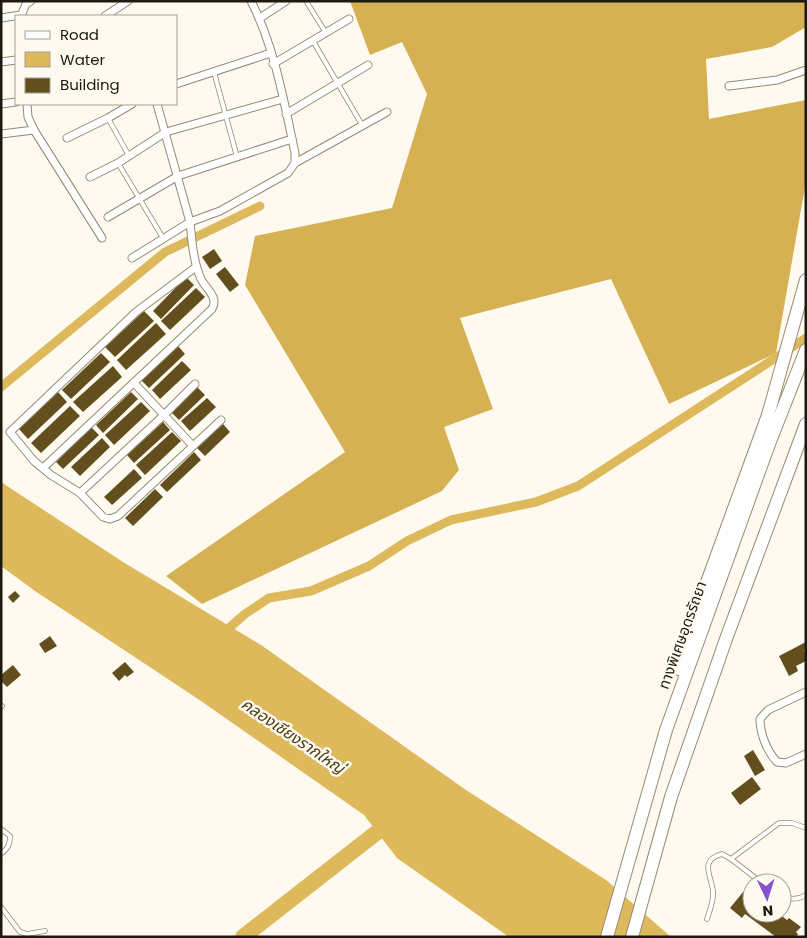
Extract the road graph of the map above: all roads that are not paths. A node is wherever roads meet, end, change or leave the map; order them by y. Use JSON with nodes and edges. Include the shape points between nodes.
{"nodes":[{"id":1,"x":128,"y":1,"type":"edge"},
{"id":2,"x":251,"y":1,"type":"edge"},
{"id":3,"x":286,"y":1,"type":"edge"},
{"id":4,"x":306,"y":1,"type":"edge"},
{"id":5,"x":27,"y":2,"type":"edge"},
{"id":6,"x":21,"y":15,"type":"edge"},
{"id":7,"x":107,"y":15,"type":"edge"},
{"id":8,"x":15,"y":17,"type":"edge"},
{"id":9,"x":1,"y":18,"type":"edge"},
{"id":10,"x":260,"y":18,"type":"junction"},
{"id":11,"x":349,"y":19,"type":"dead end"},
{"id":12,"x":326,"y":33,"type":"junction"},
{"id":13,"x":313,"y":41,"type":"junction"},
{"id":14,"x":271,"y":53,"type":"junction"},
{"id":15,"x":15,"y":60,"type":"edge"},
{"id":16,"x":1,"y":62,"type":"edge"},
{"id":17,"x":274,"y":64,"type":"junction"},
{"id":18,"x":368,"y":65,"type":"dead end"},
{"id":19,"x":806,"y":70,"type":"edge"},
{"id":20,"x":214,"y":71,"type":"junction"},
{"id":21,"x":178,"y":83,"type":"edge"},
{"id":22,"x":337,"y":83,"type":"junction"},
{"id":23,"x":729,"y":86,"type":"dead end"},
{"id":24,"x":283,"y":99,"type":"junction"},
{"id":25,"x":15,"y":102,"type":"edge"},
{"id":26,"x":1,"y":104,"type":"edge"},
{"id":27,"x":27,"y":105,"type":"edge"},
{"id":28,"x":130,"y":105,"type":"edge"},
{"id":29,"x":158,"y":105,"type":"edge"},
{"id":30,"x":387,"y":112,"type":"dead end"},
{"id":31,"x":286,"y":114,"type":"junction"},
{"id":32,"x":225,"y":116,"type":"junction"},
{"id":33,"x":108,"y":118,"type":"junction"},
{"id":34,"x":362,"y":126,"type":"junction"},
{"id":35,"x":34,"y":130,"type":"junction"},
{"id":36,"x":166,"y":132,"type":"junction"},
{"id":37,"x":1,"y":134,"type":"edge"},
{"id":38,"x":67,"y":138,"type":"dead end"},
{"id":39,"x":292,"y":139,"type":"junction"},
{"id":40,"x":129,"y":156,"type":"junction"},
{"id":41,"x":237,"y":157,"type":"junction"},
{"id":42,"x":118,"y":163,"type":"junction"},
{"id":43,"x":295,"y":164,"type":"junction"},
{"id":44,"x":90,"y":176,"type":"dead end"},
{"id":45,"x":178,"y":176,"type":"junction"},
{"id":46,"x":138,"y":200,"type":"junction"},
{"id":47,"x":108,"y":217,"type":"dead end"},
{"id":48,"x":190,"y":222,"type":"junction"},
{"id":49,"x":102,"y":238,"type":"dead end"},
{"id":50,"x":163,"y":238,"type":"junction"},
{"id":51,"x":132,"y":258,"type":"dead end"},
{"id":52,"x":196,"y":267,"type":"junction"},
{"id":53,"x":806,"y":280,"type":"edge"},
{"id":54,"x":806,"y":350,"type":"edge"},
{"id":55,"x":134,"y":383,"type":"junction"},
{"id":56,"x":195,"y":384,"type":"dead end"},
{"id":57,"x":164,"y":415,"type":"junction"},
{"id":58,"x":221,"y":420,"type":"dead end"},
{"id":59,"x":806,"y":424,"type":"edge"},
{"id":60,"x":192,"y":445,"type":"junction"},
{"id":61,"x":43,"y":468,"type":"junction"},
{"id":62,"x":80,"y":494,"type":"junction"},
{"id":63,"x":806,"y":692,"type":"edge"},
{"id":64,"x":666,"y":730,"type":"junction"},
{"id":65,"x":806,"y":754,"type":"edge"},
{"id":66,"x":1,"y":828,"type":"edge"},
{"id":67,"x":806,"y":828,"type":"edge"},
{"id":68,"x":1,"y":854,"type":"edge"},
{"id":69,"x":731,"y":859,"type":"junction"},
{"id":70,"x":749,"y":873,"type":"edge"},
{"id":71,"x":806,"y":895,"type":"edge"},
{"id":72,"x":792,"y":899,"type":"edge"},
{"id":73,"x":1,"y":906,"type":"edge"},
{"id":74,"x":707,"y":919,"type":"dead end"},
{"id":75,"x":45,"y":931,"type":"dead end"},
{"id":76,"x":606,"y":937,"type":"edge"},
{"id":77,"x":632,"y":937,"type":"edge"}],
"edges":[{"from":1,"to":7,"type":"street"},
{"from":2,"to":10,"type":"street"},
{"from":3,"to":10,"type":"street"},
{"from":4,"to":12,"type":"lane"},
{"from":5,"to":6,"type":"street"},
{"from":8,"to":9,"type":"street"},
{"from":10,"to":14,"type":"street"},
{"from":11,"to":12,"type":"street"},
{"from":12,"to":13,"type":"street"},
{"from":13,"to":17,"type":"street"},
{"from":13,"to":22,"type":"lane"},
{"from":14,"to":17,"type":"street"},
{"from":14,"to":20,"type":"street"},
{"from":15,"to":16,"type":"street"},
{"from":17,"to":24,"type":"street"},
{"from":18,"to":22,"type":"street"},
{"from":19,"to":23,"type":"street","via":[[777,80]]},
{"from":20,"to":21,"type":"street"},
{"from":20,"to":32,"type":"lane"},
{"from":22,"to":31,"type":"street"},
{"from":22,"to":34,"type":"lane"},
{"from":24,"to":31,"type":"street"},
{"from":24,"to":32,"type":"street"},
{"from":25,"to":26,"type":"street"},
{"from":27,"to":35,"type":"street"},
{"from":28,"to":33,"type":"street"},
{"from":29,"to":36,"type":"street"},
{"from":30,"to":34,"type":"street"},
{"from":31,"to":39,"type":"street"},
{"from":32,"to":36,"type":"street"},
{"from":32,"to":41,"type":"lane"},
{"from":33,"to":38,"type":"street"},
{"from":33,"to":40,"type":"lane"},
{"from":34,"to":43,"type":"street"},
{"from":35,"to":37,"type":"street"},
{"from":35,"to":49,"type":"street"},
{"from":36,"to":40,"type":"street"},
{"from":36,"to":45,"type":"street"},
{"from":39,"to":41,"type":"street"},
{"from":39,"to":43,"type":"street"},
{"from":40,"to":42,"type":"street"},
{"from":41,"to":45,"type":"street"},
{"from":42,"to":44,"type":"street"},
{"from":42,"to":46,"type":"lane"},
{"from":43,"to":48,"type":"street","via":[[288,173],[220,211]]},
{"from":45,"to":46,"type":"street"},
{"from":45,"to":48,"type":"street"},
{"from":46,"to":47,"type":"street"},
{"from":46,"to":50,"type":"lane"},
{"from":48,"to":50,"type":"street"},
{"from":48,"to":52,"type":"street"},
{"from":50,"to":51,"type":"street"},
{"from":52,"to":55,"type":"street","via":[[215,298],[215,304]]},
{"from":52,"to":61,"type":"street","via":[[136,312],[10,432]]},
{"from":53,"to":64,"type":"highway","via":[[768,416],[694,618]]},
{"from":54,"to":64,"type":"highway","name":"ทางพิเศษอุดรรัถยา"},
{"from":55,"to":57,"type":"street"},
{"from":55,"to":61,"type":"street"},
{"from":56,"to":57,"type":"street"},
{"from":57,"to":60,"type":"street"},
{"from":57,"to":62,"type":"street"},
{"from":58,"to":60,"type":"street"},
{"from":59,"to":77,"type":"highway","via":[[671,797]]},
{"from":60,"to":62,"type":"street","via":[[118,516],[103,517]]},
{"from":61,"to":62,"type":"street"},
{"from":63,"to":65,"type":"street","via":[[768,710],[760,719],[760,727],[776,762],[786,763]]},
{"from":64,"to":76,"type":"highway","name":"ทางพิเศษอุดรรัถยา"},
{"from":66,"to":68,"type":"lane","via":[[10,836],[10,843]]},
{"from":67,"to":69,"type":"lane","via":[[779,823]]},
{"from":69,"to":70,"type":"lane"},
{"from":69,"to":74,"type":"lane","via":[[722,854],[709,862],[707,870],[713,891]]},
{"from":71,"to":72,"type":"lane"},
{"from":73,"to":75,"type":"lane","via":[[20,932]]}]}
